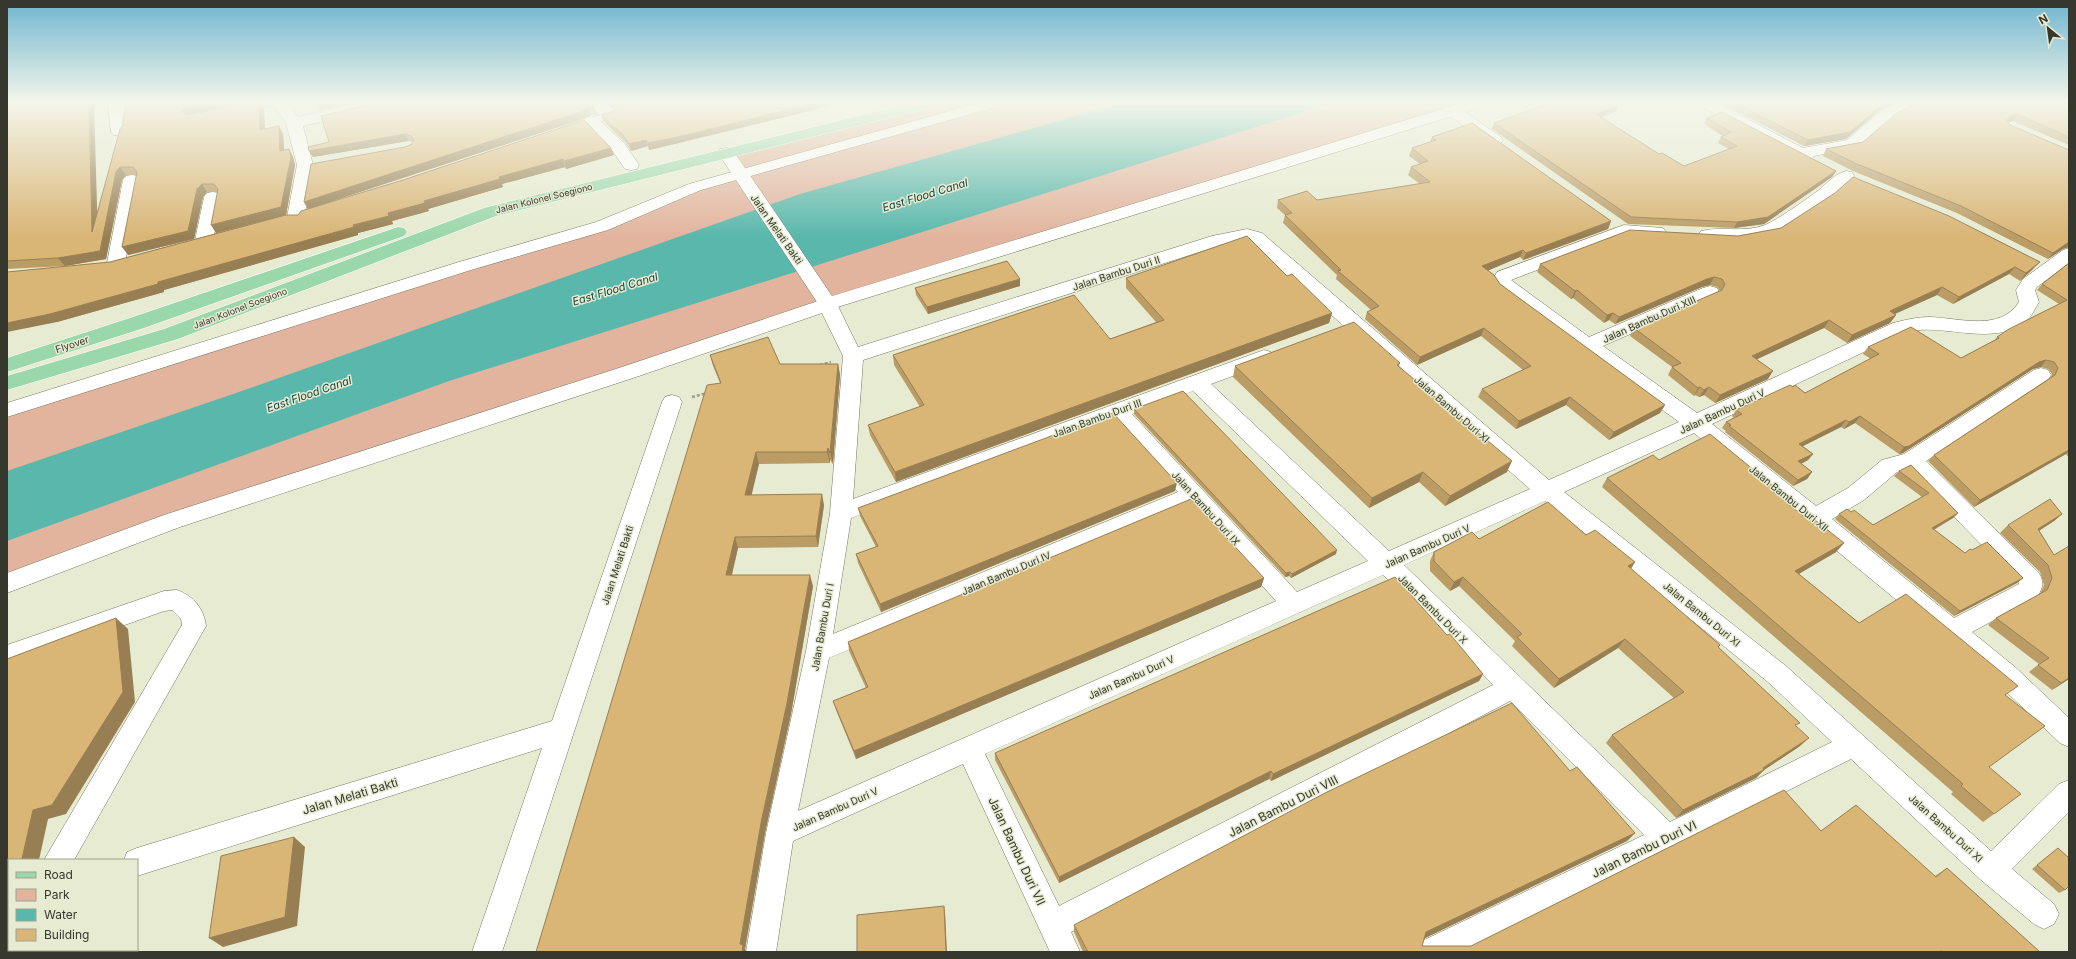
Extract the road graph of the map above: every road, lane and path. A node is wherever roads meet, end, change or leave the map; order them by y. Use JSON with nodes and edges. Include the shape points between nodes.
{"nodes":[{"id":1,"x":305,"y":148,"type":"edge"},
{"id":2,"x":618,"y":148,"type":"edge"},
{"id":3,"x":702,"y":148,"type":"edge"},
{"id":4,"x":747,"y":148,"type":"edge"},
{"id":5,"x":833,"y":148,"type":"edge"},
{"id":6,"x":1336,"y":148,"type":"edge"},
{"id":7,"x":1791,"y":148,"type":"edge"},
{"id":8,"x":1831,"y":148,"type":"edge"},
{"id":9,"x":726,"y":153,"type":"junction"},
{"id":10,"x":1801,"y":153,"type":"junction"},
{"id":11,"x":631,"y":165,"type":"junction"},
{"id":12,"x":739,"y":174,"type":"junction"},
{"id":13,"x":132,"y":180,"type":"dead end"},
{"id":14,"x":212,"y":196,"type":"edge"},
{"id":15,"x":298,"y":217,"type":"edge"},
{"id":16,"x":204,"y":241,"type":"edge"},
{"id":17,"x":116,"y":262,"type":"edge"},
{"id":18,"x":2055,"y":264,"type":"edge"},
{"id":19,"x":249,"y":284,"type":"junction"},
{"id":20,"x":1710,"y":292,"type":"dead end"},
{"id":21,"x":830,"y":307,"type":"junction"},
{"id":22,"x":137,"y":323,"type":"joint"},
{"id":23,"x":1353,"y":323,"type":"junction"},
{"id":24,"x":1330,"y":332,"type":"edge"},
{"id":25,"x":171,"y":334,"type":"junction"},
{"id":26,"x":130,"y":345,"type":"joint"},
{"id":27,"x":1588,"y":346,"type":"junction"},
{"id":28,"x":7,"y":350,"type":"edge"},
{"id":29,"x":850,"y":350,"type":"junction"},
{"id":30,"x":1278,"y":351,"type":"edge"},
{"id":31,"x":7,"y":365,"type":"edge"},
{"id":32,"x":816,"y":366,"type":"edge"},
{"id":33,"x":2041,"y":375,"type":"dead end"},
{"id":34,"x":1196,"y":382,"type":"junction"},
{"id":35,"x":7,"y":383,"type":"edge"},
{"id":36,"x":7,"y":390,"type":"edge"},
{"id":37,"x":709,"y":393,"type":"edge"},
{"id":38,"x":672,"y":402,"type":"joint"},
{"id":39,"x":7,"y":410,"type":"edge"},
{"id":40,"x":1117,"y":411,"type":"junction"},
{"id":41,"x":1696,"y":423,"type":"junction"},
{"id":42,"x":1911,"y":460,"type":"junction"},
{"id":43,"x":1547,"y":491,"type":"junction"},
{"id":44,"x":1194,"y":495,"type":"junction"},
{"id":45,"x":841,"y":514,"type":"junction"},
{"id":46,"x":1815,"y":518,"type":"junction"},
{"id":47,"x":1387,"y":564,"type":"junction"},
{"id":48,"x":7,"y":583,"type":"edge"},
{"id":49,"x":1294,"y":605,"type":"junction"},
{"id":50,"x":1952,"y":630,"type":"junction"},
{"id":51,"x":818,"y":651,"type":"junction"},
{"id":52,"x":7,"y":656,"type":"edge"},
{"id":53,"x":1513,"y":687,"type":"junction"},
{"id":54,"x":562,"y":730,"type":"junction"},
{"id":55,"x":2069,"y":735,"type":"edge"},
{"id":56,"x":1854,"y":744,"type":"junction"},
{"id":57,"x":969,"y":749,"type":"junction"},
{"id":58,"x":2069,"y":793,"type":"edge"},
{"id":59,"x":780,"y":833,"type":"junction"},
{"id":60,"x":1667,"y":838,"type":"junction"},
{"id":61,"x":59,"y":859,"type":"edge"},
{"id":62,"x":138,"y":862,"type":"edge"},
{"id":63,"x":1992,"y":870,"type":"junction"},
{"id":64,"x":2044,"y":914,"type":"dead end"},
{"id":65,"x":1053,"y":925,"type":"junction"},
{"id":66,"x":487,"y":952,"type":"edge"},
{"id":67,"x":761,"y":952,"type":"edge"},
{"id":68,"x":1065,"y":952,"type":"edge"},
{"id":69,"x":1433,"y":952,"type":"edge"}],
"edges":[{"from":1,"to":15,"type":"street","via":[[312,164]]},
{"from":2,"to":11,"type":"street"},
{"from":3,"to":11,"type":"main road","name":"Jalan Kolonel Soegiono"},
{"from":4,"to":9,"type":"main road","name":"Jalan Kolonel Soegiono"},
{"from":5,"to":12,"type":"street"},
{"from":6,"to":21,"type":"street"},
{"from":7,"to":10,"type":"street"},
{"from":8,"to":10,"type":"street"},
{"from":9,"to":12,"type":"street","name":"Jalan Melati Bakti"},
{"from":9,"to":25,"type":"main road","name":"Jalan Kolonel Soegiono","via":[[490,212]]},
{"from":10,"to":27,"type":"street","name":"Jalan Bambu Duri XII","via":[[1841,174],[1823,195],[1770,230],[1734,236],[1682,234],[1617,226],[1504,276],[1502,281],[1505,286]]},
{"from":11,"to":19,"type":"main road","name":"Jalan Kolonel Soegiono","via":[[482,203]]},
{"from":12,"to":21,"type":"street","name":"Jalan Melati Bakti"},
{"from":12,"to":39,"type":"street","via":[[695,186],[602,226],[465,266]]},
{"from":13,"to":17,"type":"street"},
{"from":14,"to":16,"type":"street"},
{"from":18,"to":41,"type":"street","name":"Jalan Bambu Duri V","via":[[2030,282],[2025,290],[2030,302],[2026,312],[2009,322],[1988,328],[1936,323],[1913,324],[1874,338]]},
{"from":19,"to":22,"type":"main road","name":"Jalan Kolonel Soegiono"},
{"from":19,"to":28,"type":"main road","name":"Jalan Kolonel Soegiono","via":[[127,314]]},
{"from":20,"to":27,"type":"street","name":"Jalan Bambu Duri XIII"},
{"from":21,"to":29,"type":"street","name":"Jalan Bambu Duri I"},
{"from":21,"to":48,"type":"street","via":[[172,521]]},
{"from":22,"to":31,"type":"main road","name":"Flyover"},
{"from":23,"to":24,"type":"street"},
{"from":23,"to":29,"type":"street","name":"Jalan Bambu Duri II","via":[[1263,242],[1247,235],[1218,240]]},
{"from":23,"to":43,"type":"street","name":"Jalan Bambu Duri XI"},
{"from":25,"to":26,"type":"main road","name":"Jalan Kolonel Soegiono"},
{"from":25,"to":36,"type":"main road","name":"Jalan Kolonel Soegiono"},
{"from":26,"to":35,"type":"main road","name":"Flyover"},
{"from":27,"to":41,"type":"street","name":"Jalan Bambu Duri XII"},
{"from":29,"to":32,"type":"path"},
{"from":29,"to":45,"type":"street","name":"Jalan Bambu Duri I"},
{"from":30,"to":34,"type":"street","name":"Jalan Bambu Duri III"},
{"from":33,"to":42,"type":"street"},
{"from":34,"to":40,"type":"street","name":"Jalan Bambu Duri III"},
{"from":34,"to":47,"type":"street","name":"Jalan Bambu Duri X"},
{"from":37,"to":38,"type":"path"},
{"from":38,"to":54,"type":"street","name":"Jalan Melati Bakti"},
{"from":40,"to":44,"type":"street","name":"Jalan Bambu Duri IX"},
{"from":40,"to":45,"type":"street","name":"Jalan Bambu Duri III"},
{"from":41,"to":43,"type":"street","name":"Jalan Bambu Duri V"},
{"from":41,"to":46,"type":"street","name":"Jalan Bambu Duri XII"},
{"from":42,"to":46,"type":"street","via":[[1890,466],[1856,494]]},
{"from":42,"to":50,"type":"street","via":[[2031,580],[2030,589]]},
{"from":43,"to":47,"type":"street","name":"Jalan Bambu Duri V"},
{"from":43,"to":56,"type":"street","name":"Jalan Bambu Duri XI","via":[[1777,674]]},
{"from":44,"to":49,"type":"street","name":"Jalan Bambu Duri IX"},
{"from":44,"to":51,"type":"street","name":"Jalan Bambu Duri IV"},
{"from":45,"to":51,"type":"street","name":"Jalan Bambu Duri I"},
{"from":46,"to":50,"type":"street","name":"Jalan Bambu Duri XII"},
{"from":47,"to":49,"type":"street","name":"Jalan Bambu Duri V"},
{"from":47,"to":53,"type":"street","name":"Jalan Bambu Duri X"},
{"from":49,"to":57,"type":"street","name":"Jalan Bambu Duri V"},
{"from":50,"to":55,"type":"street","name":"Jalan Bambu Duri XII","via":[[2006,674]]},
{"from":51,"to":59,"type":"street","name":"Jalan Bambu Duri I"},
{"from":52,"to":61,"type":"street","via":[[164,601],[177,600],[193,615],[194,626]]},
{"from":53,"to":60,"type":"street","name":"Jalan Bambu Duri X"},
{"from":53,"to":65,"type":"street","name":"Jalan Bambu Duri VIII"},
{"from":54,"to":62,"type":"street","name":"Jalan Melati Bakti"},
{"from":54,"to":66,"type":"street","name":"Jalan Melati Bakti"},
{"from":56,"to":60,"type":"street","name":"Jalan Bambu Duri VI"},
{"from":56,"to":63,"type":"street","name":"Jalan Bambu Duri XI"},
{"from":57,"to":59,"type":"street","name":"Jalan Bambu Duri V"},
{"from":57,"to":65,"type":"street","name":"Jalan Bambu Duri VII"},
{"from":58,"to":63,"type":"street"},
{"from":59,"to":67,"type":"street","name":"Jalan Bambu Duri I"},
{"from":60,"to":69,"type":"street","name":"Jalan Bambu Duri VI"},
{"from":63,"to":64,"type":"street","name":"Jalan Bambu Duri XI"},
{"from":65,"to":68,"type":"street","name":"Jalan Bambu Duri VII"}]}
